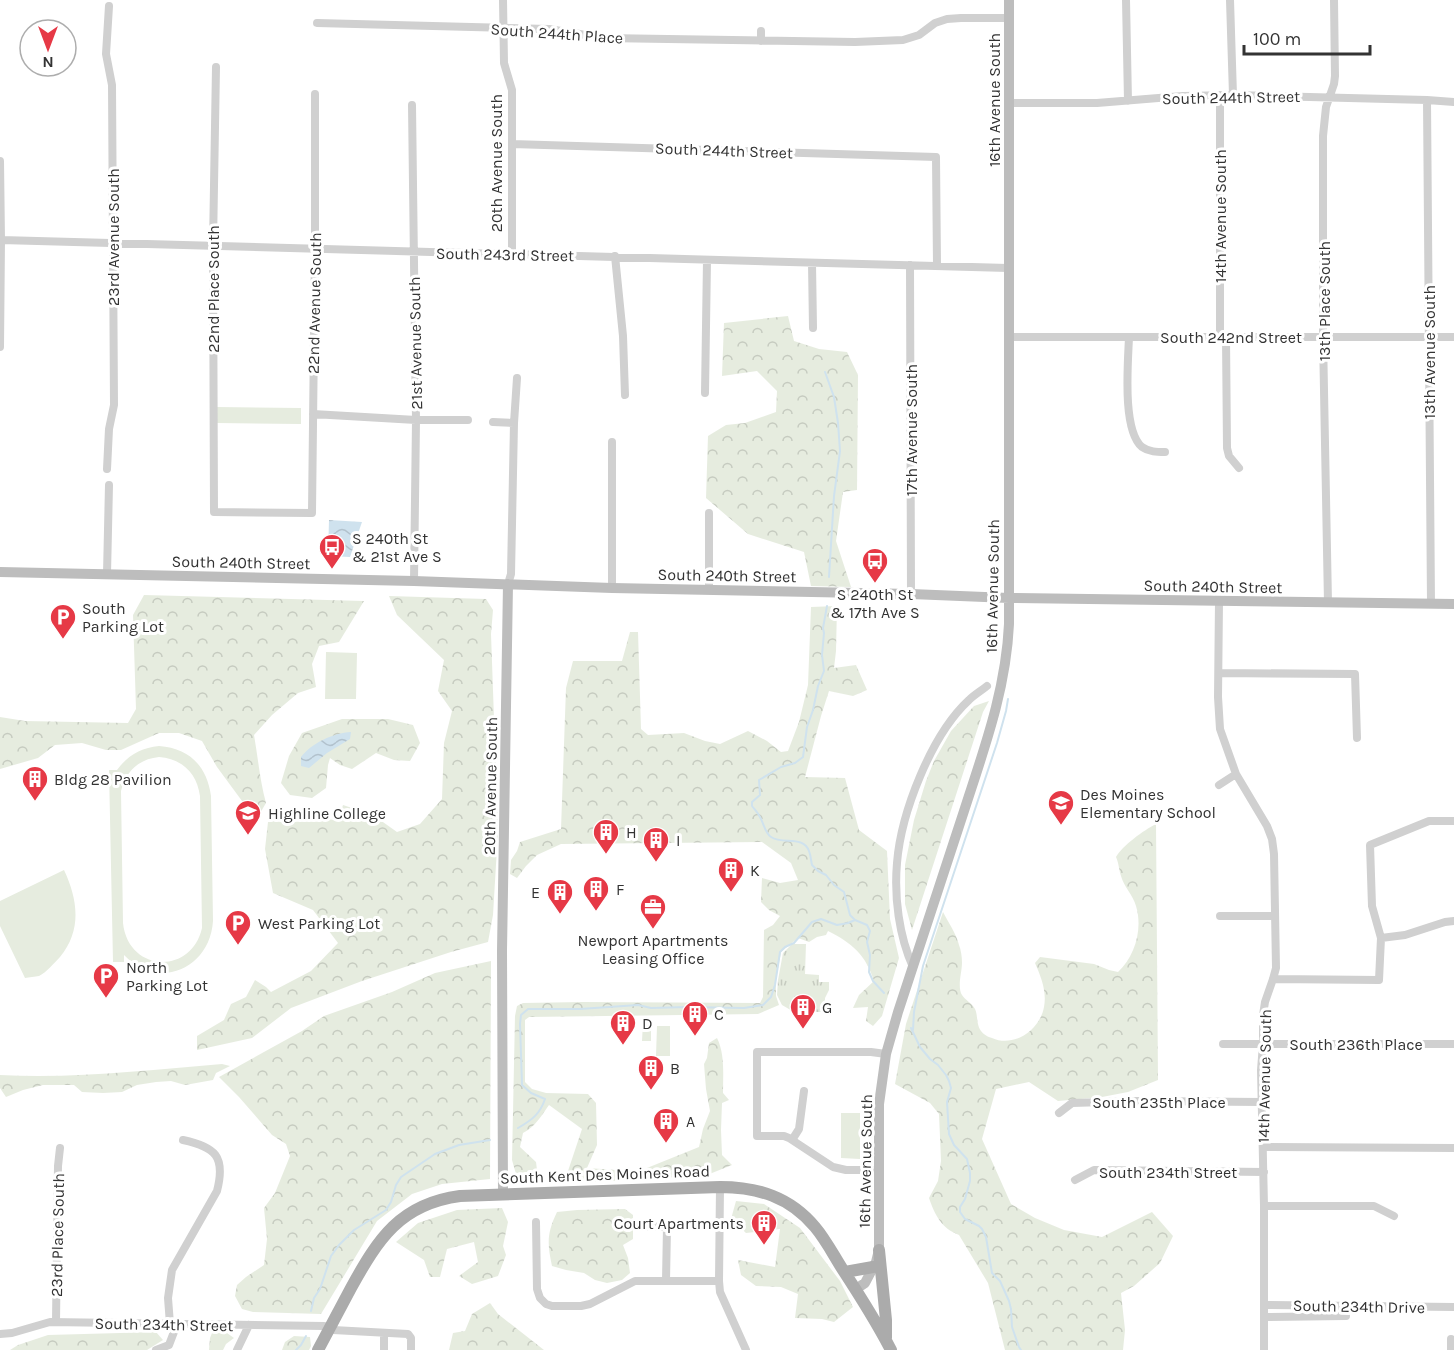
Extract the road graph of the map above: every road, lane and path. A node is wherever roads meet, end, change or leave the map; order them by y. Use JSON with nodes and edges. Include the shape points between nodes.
{"nodes":[{"id":1,"x":503,"y":0,"type":"edge"},
{"id":2,"x":1009,"y":0,"type":"edge"},
{"id":3,"x":1126,"y":0,"type":"edge"},
{"id":4,"x":1230,"y":0,"type":"edge"},
{"id":5,"x":1334,"y":0,"type":"edge"},
{"id":6,"x":109,"y":6,"type":"dead end"},
{"id":7,"x":1009,"y":18,"type":"junction"},
{"id":8,"x":317,"y":23,"type":"dead end"},
{"id":9,"x":503,"y":28,"type":"junction"},
{"id":10,"x":761,"y":31,"type":"dead end"},
{"id":11,"x":761,"y":40,"type":"junction"},
{"id":12,"x":216,"y":67,"type":"dead end"},
{"id":13,"x":315,"y":94,"type":"dead end"},
{"id":14,"x":1220,"y":95,"type":"junction"},
{"id":15,"x":1233,"y":95,"type":"junction"},
{"id":16,"x":1329,"y":96,"type":"junction"},
{"id":17,"x":1128,"y":100,"type":"junction"},
{"id":18,"x":1427,"y":100,"type":"junction"},
{"id":19,"x":1454,"y":102,"type":"edge"},
{"id":20,"x":1009,"y":103,"type":"junction"},
{"id":21,"x":412,"y":105,"type":"dead end"},
{"id":22,"x":512,"y":144,"type":"junction"},
{"id":23,"x":0,"y":161,"type":"edge"},
{"id":24,"x":1,"y":240,"type":"edge"},
{"id":25,"x":113,"y":244,"type":"junction"},
{"id":26,"x":213,"y":245,"type":"junction"},
{"id":27,"x":315,"y":249,"type":"junction"},
{"id":28,"x":414,"y":252,"type":"junction"},
{"id":29,"x":512,"y":254,"type":"junction"},
{"id":30,"x":615,"y":256,"type":"junction"},
{"id":31,"x":707,"y":260,"type":"junction"},
{"id":32,"x":812,"y":263,"type":"junction"},
{"id":33,"x":910,"y":266,"type":"junction"},
{"id":34,"x":938,"y":266,"type":"junction"},
{"id":35,"x":1008,"y":268,"type":"junction"},
{"id":36,"x":0,"y":309,"type":"edge"},
{"id":37,"x":813,"y":328,"type":"dead end"},
{"id":38,"x":1008,"y":337,"type":"junction"},
{"id":39,"x":1128,"y":337,"type":"junction"},
{"id":40,"x":1223,"y":337,"type":"junction"},
{"id":41,"x":1323,"y":337,"type":"junction"},
{"id":42,"x":1429,"y":337,"type":"junction"},
{"id":43,"x":1454,"y":337,"type":"edge"},
{"id":44,"x":0,"y":347,"type":"edge"},
{"id":45,"x":517,"y":378,"type":"dead end"},
{"id":46,"x":705,"y":393,"type":"dead end"},
{"id":47,"x":625,"y":395,"type":"dead end"},
{"id":48,"x":313,"y":414,"type":"junction"},
{"id":49,"x":416,"y":420,"type":"junction"},
{"id":50,"x":468,"y":420,"type":"dead end"},
{"id":51,"x":493,"y":422,"type":"dead end"},
{"id":52,"x":514,"y":423,"type":"junction"},
{"id":53,"x":612,"y":442,"type":"dead end"},
{"id":54,"x":1165,"y":452,"type":"dead end"},
{"id":55,"x":1239,"y":468,"type":"dead end"},
{"id":56,"x":108,"y":469,"type":"dead end"},
{"id":57,"x":109,"y":485,"type":"dead end"},
{"id":58,"x":312,"y":513,"type":"joint"},
{"id":59,"x":709,"y":513,"type":"dead end"},
{"id":60,"x":0,"y":572,"type":"edge"},
{"id":61,"x":108,"y":574,"type":"junction"},
{"id":62,"x":414,"y":581,"type":"junction"},
{"id":63,"x":508,"y":584,"type":"junction"},
{"id":64,"x":612,"y":588,"type":"junction"},
{"id":65,"x":709,"y":589,"type":"junction"},
{"id":66,"x":911,"y":594,"type":"junction"},
{"id":67,"x":1009,"y":598,"type":"junction"},
{"id":68,"x":1219,"y":601,"type":"junction"},
{"id":69,"x":1328,"y":603,"type":"junction"},
{"id":70,"x":1431,"y":603,"type":"junction"},
{"id":71,"x":1454,"y":604,"type":"edge"},
{"id":72,"x":1219,"y":673,"type":"junction"},
{"id":73,"x":987,"y":686,"type":"dead end"},
{"id":74,"x":1357,"y":738,"type":"dead end"},
{"id":75,"x":1236,"y":774,"type":"junction"},
{"id":76,"x":1219,"y":784,"type":"dead end"},
{"id":77,"x":1454,"y":821,"type":"edge"},
{"id":78,"x":1220,"y":916,"type":"dead end"},
{"id":79,"x":1275,"y":916,"type":"junction"},
{"id":80,"x":1454,"y":921,"type":"edge"},
{"id":81,"x":1381,"y":938,"type":"junction"},
{"id":82,"x":913,"y":967,"type":"junction"},
{"id":83,"x":1273,"y":979,"type":"junction"},
{"id":84,"x":1223,"y":1044,"type":"dead end"},
{"id":85,"x":1263,"y":1044,"type":"junction"},
{"id":86,"x":1454,"y":1044,"type":"edge"},
{"id":87,"x":886,"y":1054,"type":"junction"},
{"id":88,"x":804,"y":1091,"type":"dead end"},
{"id":89,"x":1262,"y":1102,"type":"junction"},
{"id":90,"x":1059,"y":1113,"type":"dead end"},
{"id":91,"x":183,"y":1140,"type":"dead end"},
{"id":92,"x":792,"y":1140,"type":"junction"},
{"id":93,"x":1263,"y":1147,"type":"junction"},
{"id":94,"x":60,"y":1148,"type":"dead end"},
{"id":95,"x":1454,"y":1148,"type":"edge"},
{"id":96,"x":878,"y":1170,"type":"junction"},
{"id":97,"x":1264,"y":1172,"type":"junction"},
{"id":98,"x":1076,"y":1180,"type":"dead end"},
{"id":99,"x":720,"y":1187,"type":"junction"},
{"id":100,"x":503,"y":1194,"type":"junction"},
{"id":101,"x":1264,"y":1206,"type":"junction"},
{"id":102,"x":1394,"y":1216,"type":"dead end"},
{"id":103,"x":536,"y":1222,"type":"dead end"},
{"id":104,"x":634,"y":1226,"type":"dead end"},
{"id":105,"x":879,"y":1250,"type":"junction"},
{"id":106,"x":873,"y":1267,"type":"junction"},
{"id":107,"x":845,"y":1272,"type":"junction"},
{"id":108,"x":666,"y":1281,"type":"junction"},
{"id":109,"x":719,"y":1281,"type":"junction"},
{"id":110,"x":856,"y":1290,"type":"junction"},
{"id":111,"x":1264,"y":1305,"type":"junction"},
{"id":112,"x":1454,"y":1307,"type":"edge"},
{"id":113,"x":1346,"y":1316,"type":"dead end"},
{"id":114,"x":1264,"y":1317,"type":"junction"},
{"id":115,"x":56,"y":1322,"type":"junction"},
{"id":116,"x":173,"y":1324,"type":"junction"},
{"id":117,"x":249,"y":1325,"type":"junction"},
{"id":118,"x":329,"y":1329,"type":"junction"},
{"id":119,"x":384,"y":1333,"type":"junction"},
{"id":120,"x":0,"y":1334,"type":"edge"},
{"id":121,"x":1451,"y":1339,"type":"dead end"},
{"id":122,"x":889,"y":1345,"type":"edge"},
{"id":123,"x":156,"y":1350,"type":"edge"},
{"id":124,"x":237,"y":1350,"type":"edge"},
{"id":125,"x":318,"y":1350,"type":"edge"},
{"id":126,"x":384,"y":1350,"type":"edge"},
{"id":127,"x":411,"y":1350,"type":"edge"},
{"id":128,"x":746,"y":1350,"type":"edge"},
{"id":129,"x":1264,"y":1350,"type":"edge"},
{"id":130,"x":1451,"y":1350,"type":"edge"}],
"edges":[{"from":1,"to":9,"type":"street","name":"20th Avenue South"},
{"from":2,"to":7,"type":"main road","name":"16th Avenue South"},
{"from":3,"to":17,"type":"street"},
{"from":4,"to":15,"type":"street"},
{"from":5,"to":16,"type":"street","name":"13th Place South","via":[[1335,76]]},
{"from":6,"to":25,"type":"street","name":"23rd Avenue South","via":[[106,54],[112,85]]},
{"from":7,"to":11,"type":"street","name":"South 244th Place","via":[[947,19],[903,40]]},
{"from":7,"to":20,"type":"main road","name":"16th Avenue South"},
{"from":8,"to":9,"type":"street","name":"South 244th Place"},
{"from":9,"to":11,"type":"street","name":"South 244th Place","via":[[560,30],[604,38]]},
{"from":9,"to":22,"type":"street","name":"20th Avenue South","via":[[504,63],[512,90]]},
{"from":10,"to":11,"type":"street"},
{"from":12,"to":26,"type":"street","name":"22nd Place South"},
{"from":13,"to":27,"type":"street","name":"22nd Avenue South"},
{"from":14,"to":15,"type":"street","name":"South 244th Street"},
{"from":14,"to":17,"type":"street","name":"South 244th Street"},
{"from":14,"to":40,"type":"street","name":"14th Avenue South"},
{"from":15,"to":16,"type":"street","name":"South 244th Street"},
{"from":16,"to":18,"type":"street","name":"South 244th Street"},
{"from":16,"to":41,"type":"street","name":"13th Place South","via":[[1323,122]]},
{"from":17,"to":20,"type":"street","name":"South 244th Street"},
{"from":18,"to":19,"type":"street","name":"South 244th Street"},
{"from":18,"to":42,"type":"street","name":"13th Avenue South"},
{"from":20,"to":35,"type":"main road","name":"16th Avenue South"},
{"from":21,"to":28,"type":"street","name":"21st Avenue South"},
{"from":22,"to":29,"type":"street","name":"20th Avenue South"},
{"from":22,"to":34,"type":"street","name":"South 244th Street","via":[[936,157]]},
{"from":23,"to":24,"type":"street"},
{"from":24,"to":25,"type":"street","name":"South 243rd Street"},
{"from":24,"to":36,"type":"street"},
{"from":25,"to":26,"type":"street","name":"South 243rd Street"},
{"from":25,"to":56,"type":"street","name":"23rd Avenue South","via":[[114,405]]},
{"from":26,"to":27,"type":"street","name":"South 243rd Street"},
{"from":26,"to":58,"type":"street","name":"22nd Place South","via":[[214,512]]},
{"from":27,"to":28,"type":"street","name":"South 243rd Street"},
{"from":27,"to":48,"type":"street","name":"22nd Avenue South"},
{"from":28,"to":29,"type":"street","name":"South 243rd Street"},
{"from":28,"to":49,"type":"street","name":"21st Avenue South"},
{"from":29,"to":30,"type":"street","name":"South 243rd Street"},
{"from":30,"to":31,"type":"street","name":"South 243rd Street"},
{"from":30,"to":47,"type":"street"},
{"from":31,"to":32,"type":"street","name":"South 243rd Street"},
{"from":31,"to":46,"type":"street"},
{"from":32,"to":33,"type":"street","name":"South 243rd Street"},
{"from":32,"to":37,"type":"street"},
{"from":33,"to":34,"type":"street","name":"South 243rd Street"},
{"from":33,"to":66,"type":"street","name":"17th Avenue South"},
{"from":34,"to":35,"type":"street","name":"South 243rd Street"},
{"from":35,"to":38,"type":"main road","name":"16th Avenue South"},
{"from":36,"to":44,"type":"street"},
{"from":38,"to":39,"type":"street","name":"South 242nd Street"},
{"from":38,"to":67,"type":"main road","name":"16th Avenue South"},
{"from":39,"to":40,"type":"street","name":"South 242nd Street"},
{"from":39,"to":54,"type":"street","via":[[1132,429],[1143,448]]},
{"from":40,"to":41,"type":"street","name":"South 242nd Street"},
{"from":40,"to":55,"type":"street","name":"14th Avenue South","via":[[1227,448]]},
{"from":41,"to":42,"type":"street","name":"South 242nd Street"},
{"from":41,"to":69,"type":"street","name":"13th Place South"},
{"from":42,"to":43,"type":"street","name":"South 242nd Street"},
{"from":42,"to":70,"type":"street","name":"13th Avenue South"},
{"from":45,"to":52,"type":"street","name":"20th Avenue South"},
{"from":48,"to":49,"type":"street"},
{"from":48,"to":58,"type":"street","name":"22nd Avenue South"},
{"from":49,"to":50,"type":"street"},
{"from":49,"to":62,"type":"street","name":"21st Avenue South"},
{"from":51,"to":52,"type":"street"},
{"from":52,"to":63,"type":"street","name":"20th Avenue South"},
{"from":53,"to":64,"type":"street"},
{"from":57,"to":61,"type":"street"},
{"from":59,"to":65,"type":"street"},
{"from":60,"to":61,"type":"main road","name":"South 240th Street"},
{"from":61,"to":62,"type":"main road","name":"South 240th Street"},
{"from":62,"to":63,"type":"main road","name":"South 240th Street"},
{"from":63,"to":64,"type":"main road","name":"South 240th Street"},
{"from":63,"to":100,"type":"main road","name":"20th Avenue South"},
{"from":64,"to":65,"type":"main road","name":"South 240th Street"},
{"from":65,"to":66,"type":"main road","name":"South 240th Street"},
{"from":66,"to":67,"type":"main road","name":"South 240th Street"},
{"from":67,"to":68,"type":"main road","name":"South 240th Street"},
{"from":67,"to":82,"type":"main road","name":"16th Avenue South","via":[[1006,663],[997,709]]},
{"from":68,"to":69,"type":"main road","name":"South 240th Street"},
{"from":68,"to":72,"type":"street","name":"14th Avenue South"},
{"from":69,"to":70,"type":"main road","name":"South 240th Street"},
{"from":70,"to":71,"type":"main road","name":"South 240th Street"},
{"from":72,"to":74,"type":"street","via":[[1355,674]]},
{"from":72,"to":75,"type":"street","name":"14th Avenue South","via":[[1220,729]]},
{"from":73,"to":82,"type":"street","via":[[959,710],[936,744],[903,828],[897,896],[904,942]]},
{"from":75,"to":76,"type":"street"},
{"from":75,"to":79,"type":"street","name":"14th Avenue South","via":[[1270,835]]},
{"from":77,"to":81,"type":"street","via":[[1429,821],[1370,845],[1372,906]]},
{"from":78,"to":79,"type":"street"},
{"from":79,"to":83,"type":"street","name":"14th Avenue South"},
{"from":80,"to":81,"type":"street"},
{"from":81,"to":83,"type":"street","via":[[1379,980]]},
{"from":82,"to":87,"type":"main road","name":"16th Avenue South"},
{"from":83,"to":85,"type":"street","name":"14th Avenue South","via":[[1264,1009]]},
{"from":84,"to":85,"type":"street","name":"South 236th Place"},
{"from":85,"to":86,"type":"street","name":"South 236th Place"},
{"from":85,"to":89,"type":"street","name":"14th Avenue South"},
{"from":87,"to":92,"type":"street","via":[[757,1052],[757,1136]]},
{"from":87,"to":96,"type":"main road","name":"16th Avenue South","via":[[879,1104]]},
{"from":88,"to":92,"type":"street","via":[[799,1129]]},
{"from":89,"to":90,"type":"street","name":"South 235th Place","via":[[1072,1103]]},
{"from":89,"to":93,"type":"street","name":"14th Avenue South"},
{"from":91,"to":116,"type":"street","via":[[211,1150],[220,1165],[220,1176],[217,1191],[172,1270],[168,1298]]},
{"from":92,"to":96,"type":"street","via":[[833,1167]]},
{"from":93,"to":95,"type":"street"},
{"from":93,"to":97,"type":"street","name":"14th Avenue South"},
{"from":94,"to":115,"type":"street","name":"23rd Place South"},
{"from":96,"to":105,"type":"main road","name":"16th Avenue South"},
{"from":97,"to":98,"type":"street","name":"South 234th Street","via":[[1094,1170]]},
{"from":97,"to":101,"type":"street","name":"14th Avenue South"},
{"from":99,"to":100,"type":"main road","name":"South Kent Des Moines Road"},
{"from":99,"to":107,"type":"main road","name":"South Kent Des Moines Road","via":[[764,1192],[795,1209],[816,1228]]},
{"from":99,"to":109,"type":"street"},
{"from":100,"to":118,"type":"main road","name":"South Kent Des Moines Road","via":[[450,1197],[424,1204],[408,1214],[373,1250]]},
{"from":101,"to":102,"type":"street","via":[[1374,1206]]},
{"from":101,"to":111,"type":"street","name":"14th Avenue South"},
{"from":103,"to":108,"type":"street","via":[[537,1287],[546,1305],[583,1306],[635,1281]]},
{"from":104,"to":108,"type":"street","via":[[667,1227]]},
{"from":105,"to":106,"type":"main road","name":"16th Avenue South"},
{"from":105,"to":122,"type":"main road"},
{"from":106,"to":107,"type":"main road"},
{"from":106,"to":110,"type":"main road","name":"16th Avenue South","via":[[865,1283]]},
{"from":107,"to":110,"type":"main road","name":"South Kent Des Moines Road"},
{"from":108,"to":109,"type":"street"},
{"from":109,"to":128,"type":"street","via":[[720,1292]]},
{"from":110,"to":122,"type":"main road","name":"South Kent Des Moines Road"},
{"from":111,"to":112,"type":"street","name":"South 234th Drive"},
{"from":111,"to":114,"type":"street","name":"14th Avenue South"},
{"from":113,"to":114,"type":"street"},
{"from":114,"to":129,"type":"street","name":"14th Avenue South"},
{"from":115,"to":116,"type":"street","name":"South 234th Street"},
{"from":115,"to":120,"type":"street","name":"South 234th Street"},
{"from":116,"to":117,"type":"street","name":"South 234th Street"},
{"from":116,"to":123,"type":"street","via":[[169,1345]]},
{"from":117,"to":118,"type":"street","name":"South 234th Street"},
{"from":117,"to":124,"type":"street"},
{"from":118,"to":119,"type":"street","name":"South 234th Street"},
{"from":118,"to":125,"type":"main road","name":"South Kent Des Moines Road"},
{"from":119,"to":126,"type":"street"},
{"from":119,"to":127,"type":"street","name":"South 234th Street","via":[[410,1335]]},
{"from":121,"to":130,"type":"street"}]}
